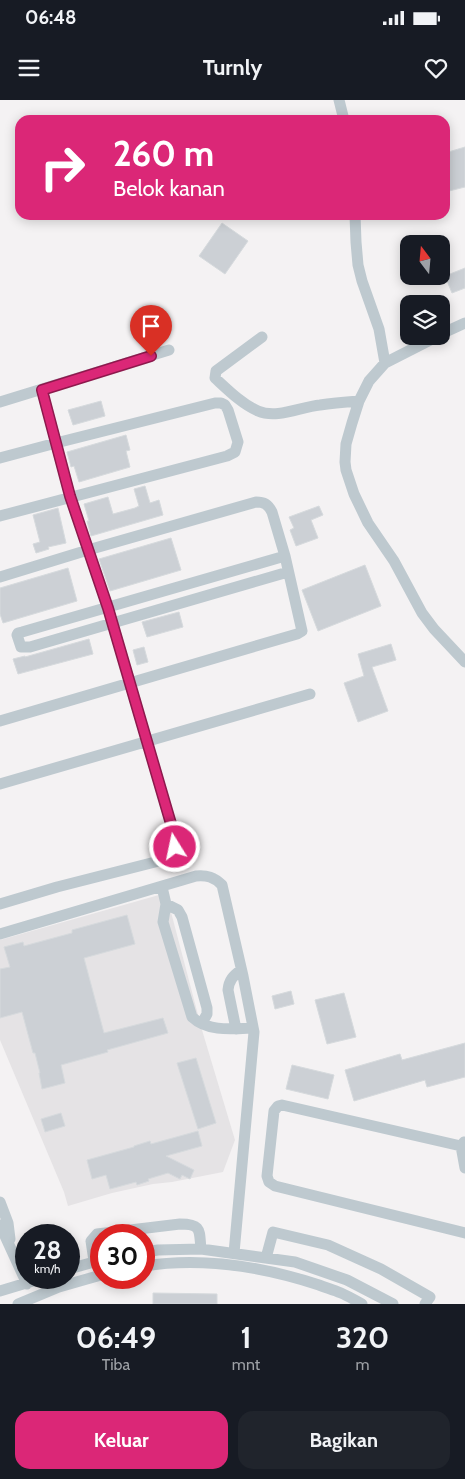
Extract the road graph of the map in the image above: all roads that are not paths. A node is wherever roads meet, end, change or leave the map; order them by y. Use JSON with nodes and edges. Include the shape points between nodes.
{"nodes":[{"id":1,"x":339,"y":100,"type":"edge"},
{"id":2,"x":343,"y":115,"type":"edge"},
{"id":3,"x":355,"y":220,"type":"edge"},
{"id":4,"x":465,"y":323,"type":"edge"},
{"id":5,"x":450,"y":330,"type":"edge"},
{"id":6,"x":262,"y":337,"type":"dead end"},
{"id":7,"x":420,"y":345,"type":"edge"},
{"id":8,"x":169,"y":350,"type":"dead end"},
{"id":9,"x":385,"y":363,"type":"junction"},
{"id":10,"x":42,"y":390,"type":"junction"},
{"id":11,"x":359,"y":401,"type":"junction"},
{"id":12,"x":0,"y":402,"type":"edge"},
{"id":13,"x":56,"y":443,"type":"junction"},
{"id":14,"x":0,"y":458,"type":"edge"},
{"id":15,"x":70,"y":496,"type":"junction"},
{"id":16,"x":0,"y":516,"type":"edge"},
{"id":17,"x":88,"y":550,"type":"junction"},
{"id":18,"x":285,"y":556,"type":"junction"},
{"id":19,"x":288,"y":572,"type":"junction"},
{"id":20,"x":0,"y":577,"type":"edge"},
{"id":21,"x":108,"y":608,"type":"junction"},
{"id":22,"x":113,"y":623,"type":"junction"},
{"id":23,"x":465,"y":662,"type":"edge"},
{"id":24,"x":130,"y":684,"type":"junction"},
{"id":25,"x":310,"y":694,"type":"dead end"},
{"id":26,"x":0,"y":721,"type":"edge"},
{"id":27,"x":147,"y":741,"type":"junction"},
{"id":28,"x":0,"y":784,"type":"edge"},
{"id":29,"x":162,"y":887,"type":"junction"},
{"id":30,"x":0,"y":904,"type":"edge"},
{"id":31,"x":166,"y":904,"type":"junction"},
{"id":32,"x":0,"y":934,"type":"edge"},
{"id":33,"x":241,"y":970,"type":"junction"},
{"id":34,"x":202,"y":1023,"type":"junction"},
{"id":35,"x":253,"y":1028,"type":"junction"},
{"id":36,"x":236,"y":1029,"type":"junction"},
{"id":37,"x":463,"y":1144,"type":"edge"},
{"id":38,"x":465,"y":1168,"type":"edge"},
{"id":39,"x":0,"y":1202,"type":"edge"},
{"id":40,"x":0,"y":1225,"type":"edge"},
{"id":41,"x":155,"y":1227,"type":"edge"},
{"id":42,"x":465,"y":1234,"type":"edge"},
{"id":43,"x":9,"y":1246,"type":"junction"},
{"id":44,"x":201,"y":1249,"type":"junction"},
{"id":45,"x":155,"y":1250,"type":"edge"},
{"id":46,"x":234,"y":1253,"type":"junction"},
{"id":47,"x":266,"y":1258,"type":"junction"},
{"id":48,"x":15,"y":1259,"type":"edge"},
{"id":49,"x":155,"y":1264,"type":"edge"},
{"id":50,"x":90,"y":1278,"type":"edge"},
{"id":51,"x":15,"y":1287,"type":"edge"},
{"id":52,"x":0,"y":1291,"type":"edge"},
{"id":53,"x":34,"y":1301,"type":"edge"},
{"id":54,"x":18,"y":1304,"type":"edge"},
{"id":55,"x":362,"y":1304,"type":"edge"},
{"id":56,"x":393,"y":1304,"type":"edge"},
{"id":57,"x":426,"y":1304,"type":"edge"}],
"edges":[{"from":1,"to":2,"type":"street"},
{"from":3,"to":9,"type":"street","via":[[358,265],[379,329]]},
{"from":4,"to":5,"type":"street"},
{"from":6,"to":11,"type":"street","via":[[214,375],[251,407],[268,414]]},
{"from":7,"to":9,"type":"street"},
{"from":8,"to":10,"type":"street"},
{"from":9,"to":11,"type":"street","via":[[369,381]]},
{"from":10,"to":12,"type":"street"},
{"from":10,"to":13,"type":"street"},
{"from":11,"to":23,"type":"street","via":[[346,444],[345,462],[354,494],[422,613]]},
{"from":13,"to":14,"type":"street"},
{"from":13,"to":15,"type":"street"},
{"from":13,"to":15,"type":"street","via":[[215,403],[225,405],[228,410],[238,442],[236,452],[227,456]]},
{"from":15,"to":16,"type":"street"},
{"from":15,"to":17,"type":"street"},
{"from":17,"to":18,"type":"street","via":[[262,502],[270,507]]},
{"from":17,"to":20,"type":"street"},
{"from":17,"to":21,"type":"street"},
{"from":18,"to":19,"type":"street"},
{"from":18,"to":21,"type":"street"},
{"from":19,"to":22,"type":"street"},
{"from":19,"to":24,"type":"street","via":[[300,633]]},
{"from":21,"to":22,"type":"street"},
{"from":21,"to":22,"type":"street","via":[[18,633],[20,646],[30,647]]},
{"from":22,"to":24,"type":"street"},
{"from":24,"to":26,"type":"street"},
{"from":24,"to":27,"type":"street"},
{"from":25,"to":27,"type":"street"},
{"from":27,"to":28,"type":"street"},
{"from":27,"to":30,"type":"street","via":[[174,834],[175,847],[170,856]]},
{"from":29,"to":31,"type":"street"},
{"from":29,"to":32,"type":"street"},
{"from":29,"to":33,"type":"street","via":[[202,875],[216,879],[222,885]]},
{"from":31,"to":34,"type":"street","via":[[163,922],[176,968],[192,1017]]},
{"from":31,"to":34,"type":"street","via":[[178,910],[182,917],[207,1008]]},
{"from":33,"to":35,"type":"street"},
{"from":33,"to":36,"type":"street","via":[[232,976],[228,984]]},
{"from":34,"to":36,"type":"street","via":[[209,1027]]},
{"from":35,"to":36,"type":"street"},
{"from":35,"to":46,"type":"street"},
{"from":37,"to":38,"type":"street"},
{"from":37,"to":42,"type":"street","via":[[282,1105],[274,1111],[267,1176],[269,1182],[276,1186]]},
{"from":39,"to":43,"type":"street","via":[[10,1232]]},
{"from":40,"to":43,"type":"street"},
{"from":41,"to":44,"type":"street","via":[[196,1226]]},
{"from":43,"to":48,"type":"street"},
{"from":44,"to":45,"type":"street"},
{"from":44,"to":46,"type":"street"},
{"from":46,"to":47,"type":"street"},
{"from":47,"to":56,"type":"street","via":[[295,1262],[346,1280]]},
{"from":47,"to":57,"type":"street","via":[[273,1232],[328,1245],[430,1296]]},
{"from":49,"to":55,"type":"street","via":[[201,1263],[293,1276]]},
{"from":50,"to":53,"type":"street","via":[[59,1287]]},
{"from":51,"to":52,"type":"street"},
{"from":53,"to":54,"type":"street"}]}
